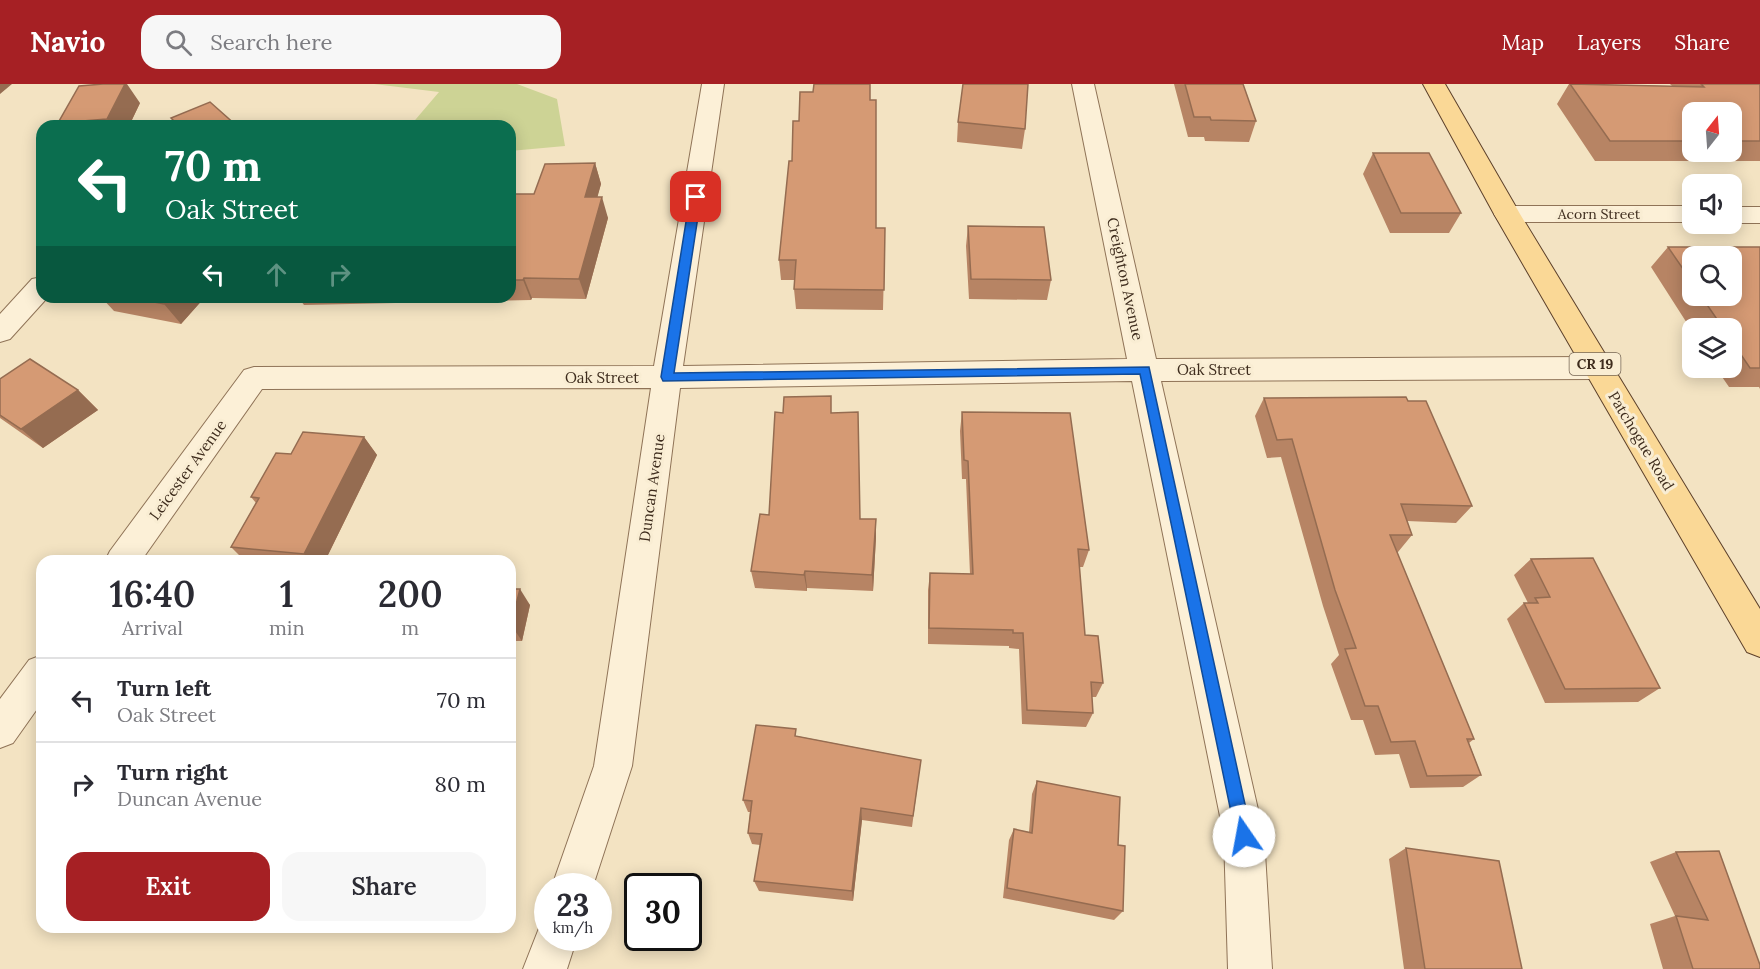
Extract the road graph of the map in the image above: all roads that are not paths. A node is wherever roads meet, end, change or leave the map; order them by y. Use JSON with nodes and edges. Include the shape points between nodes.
{"nodes":[{"id":1,"x":713,"y":84,"type":"edge"},
{"id":2,"x":1083,"y":84,"type":"edge"},
{"id":3,"x":1434,"y":84,"type":"edge"},
{"id":4,"x":1507,"y":214,"type":"junction"},
{"id":5,"x":1682,"y":214,"type":"edge"},
{"id":6,"x":1742,"y":214,"type":"edge"},
{"id":7,"x":1760,"y":214,"type":"edge"},
{"id":8,"x":36,"y":293,"type":"edge"},
{"id":9,"x":0,"y":332,"type":"edge"},
{"id":10,"x":1598,"y":368,"type":"junction"},
{"id":11,"x":1145,"y":370,"type":"junction"},
{"id":12,"x":667,"y":377,"type":"junction"},
{"id":13,"x":254,"y":378,"type":"joint"},
{"id":14,"x":126,"y":555,"type":"edge"},
{"id":15,"x":1760,"y":641,"type":"edge"},
{"id":16,"x":36,"y":680,"type":"edge"},
{"id":17,"x":0,"y":730,"type":"edge"},
{"id":18,"x":577,"y":873,"type":"edge"},
{"id":19,"x":551,"y":951,"type":"edge"},
{"id":20,"x":545,"y":969,"type":"edge"},
{"id":21,"x":1250,"y":969,"type":"edge"}],
"edges":[{"from":1,"to":12,"type":"street","name":"Duncan Avenue"},
{"from":2,"to":11,"type":"street","name":"Creighton Avenue"},
{"from":3,"to":4,"type":"main road","name":"Patchogue Road","number":"CR 19"},
{"from":4,"to":5,"type":"street","name":"Acorn Street"},
{"from":4,"to":10,"type":"main road","name":"Patchogue Road","number":"CR 19"},
{"from":6,"to":7,"type":"street"},
{"from":8,"to":9,"type":"street"},
{"from":10,"to":11,"type":"street","name":"Oak Street"},
{"from":10,"to":15,"type":"main road","name":"Patchogue Road","number":"CR 19"},
{"from":11,"to":12,"type":"street","name":"Oak Street"},
{"from":11,"to":21,"type":"street","name":"Creighton Avenue","via":[[1244,836]]},
{"from":12,"to":13,"type":"street","name":"Oak Street"},
{"from":12,"to":18,"type":"street","name":"Duncan Avenue","via":[[613,766]]},
{"from":13,"to":14,"type":"street","name":"Leicester Avenue"},
{"from":16,"to":17,"type":"street"},
{"from":19,"to":20,"type":"street"}]}
